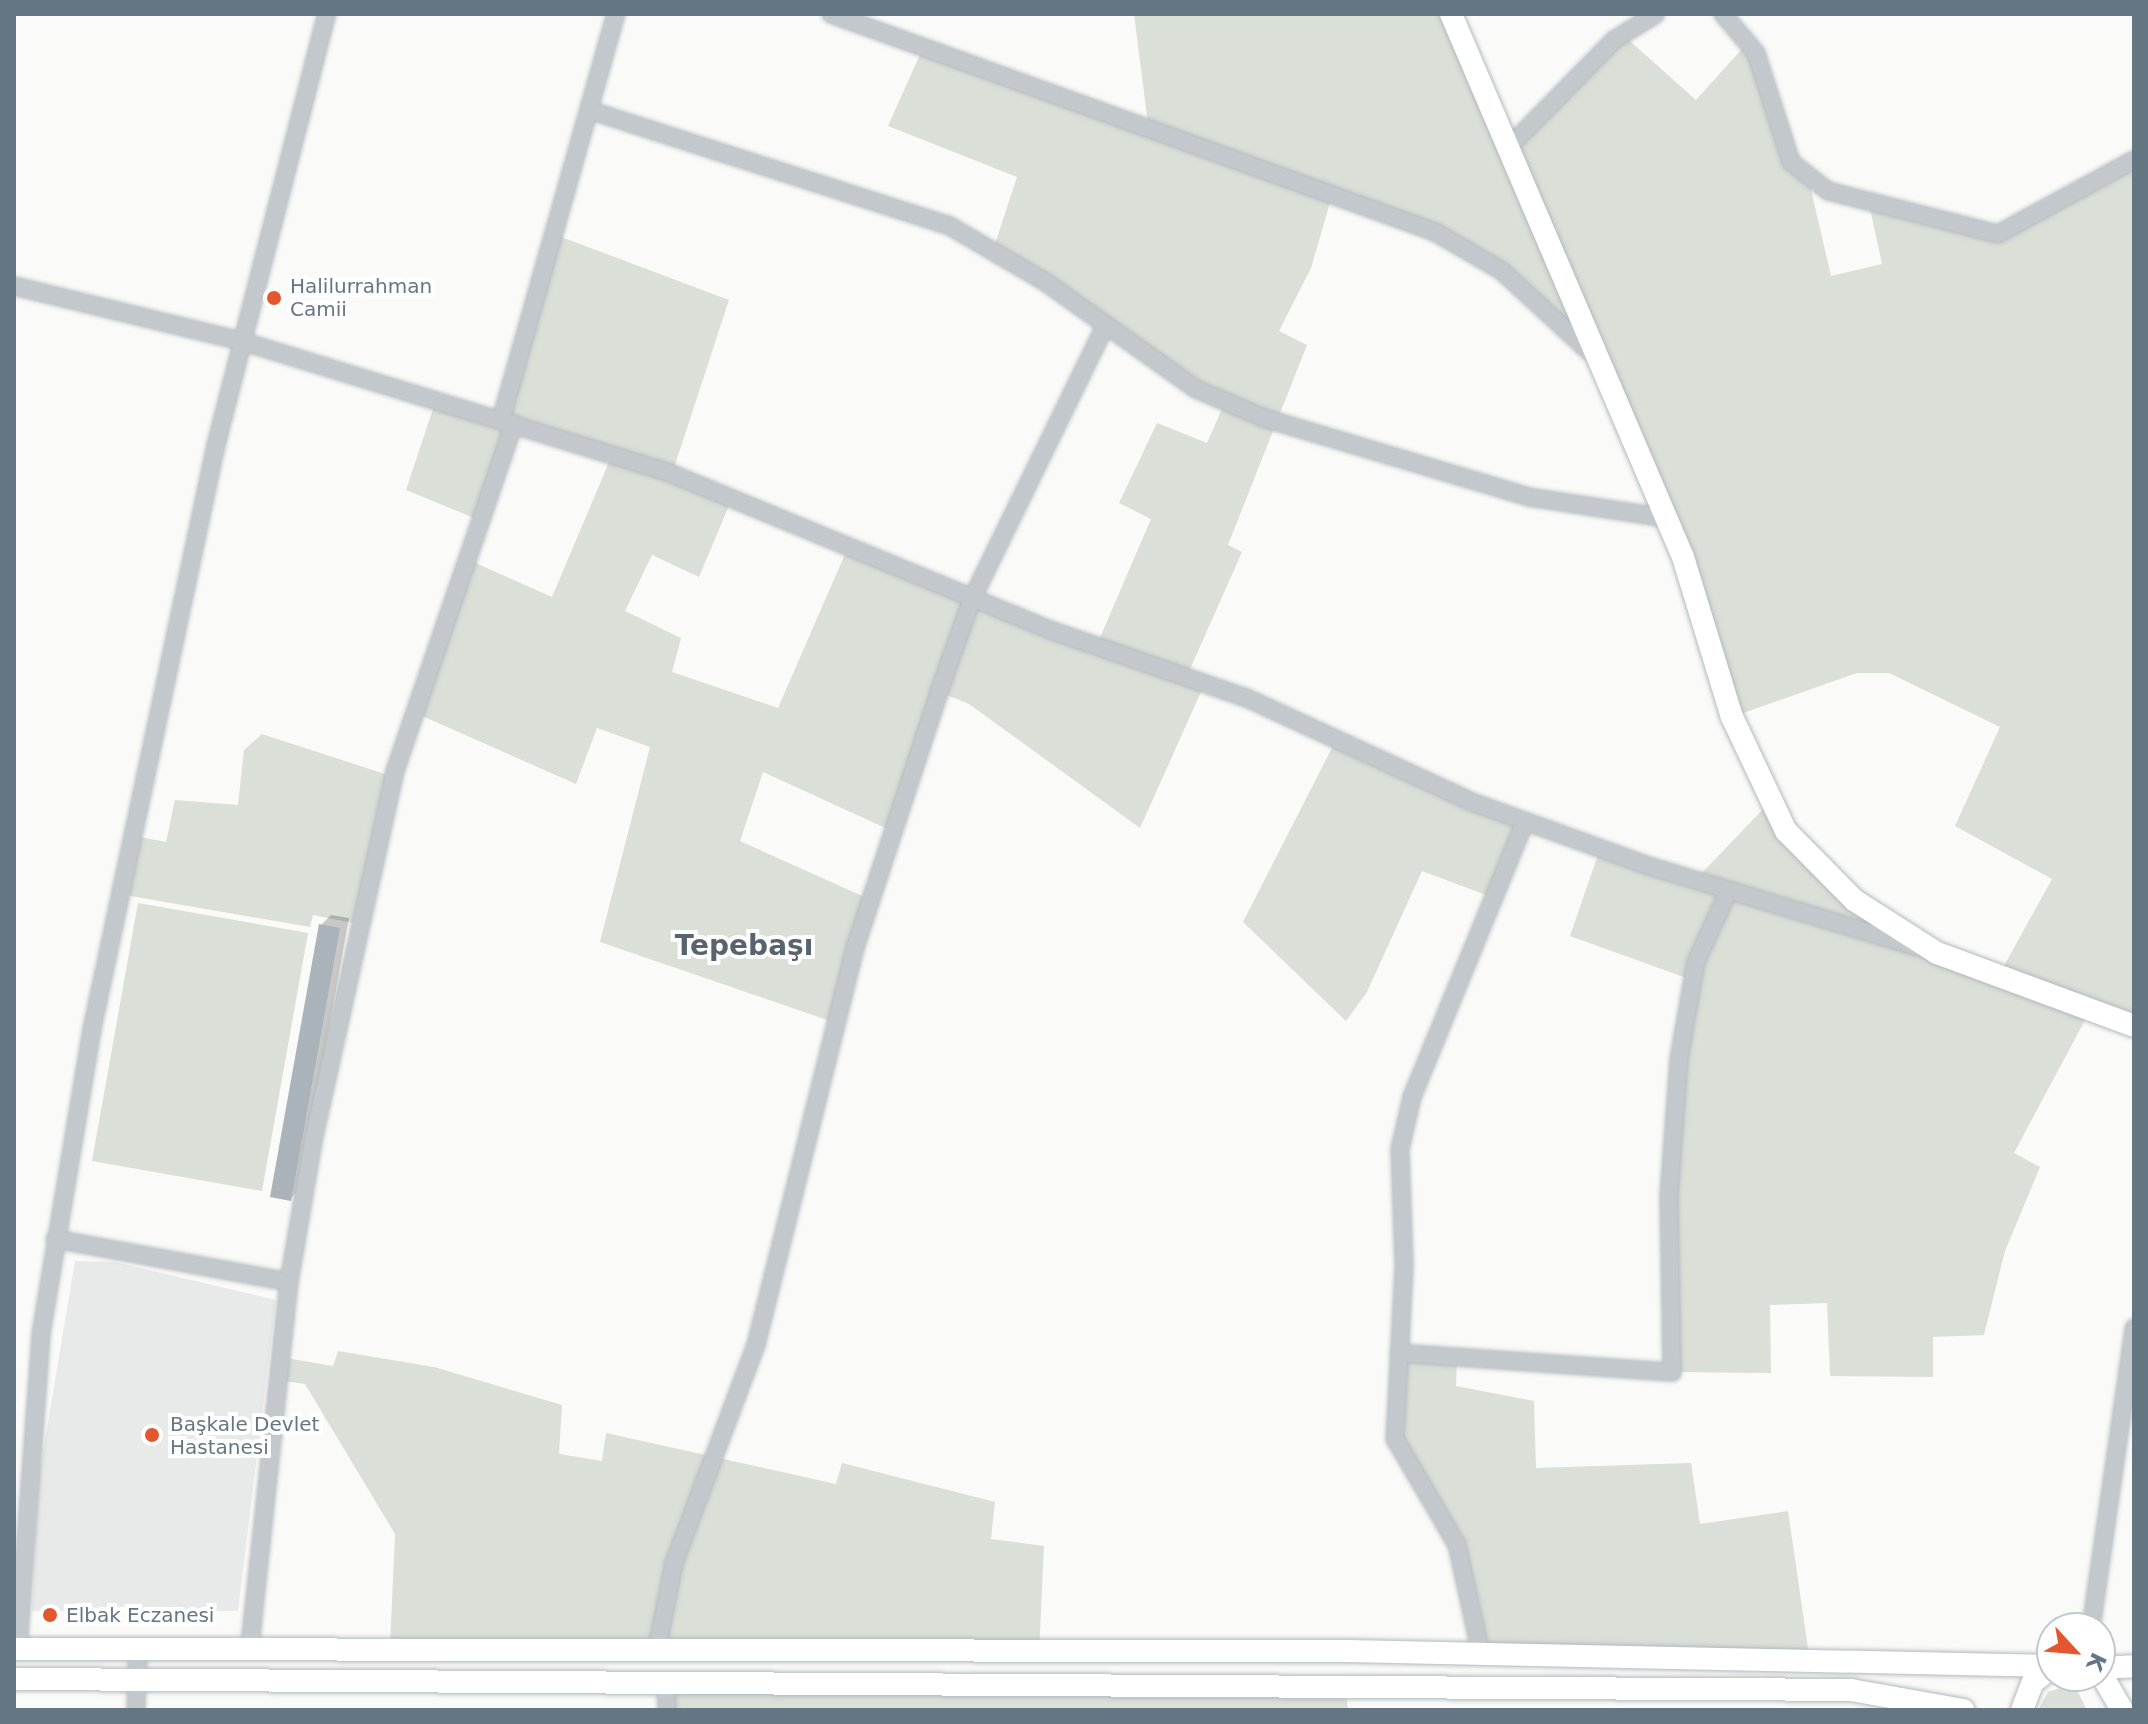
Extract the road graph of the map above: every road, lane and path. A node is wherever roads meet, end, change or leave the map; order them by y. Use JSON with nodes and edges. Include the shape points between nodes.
{"nodes":[{"id":1,"x":327,"y":14,"type":"edge"},
{"id":2,"x":616,"y":14,"type":"edge"},
{"id":3,"x":831,"y":14,"type":"edge"},
{"id":4,"x":1451,"y":14,"type":"edge"},
{"id":5,"x":1656,"y":14,"type":"edge"},
{"id":6,"x":1723,"y":14,"type":"edge"},
{"id":7,"x":592,"y":111,"type":"junction"},
{"id":8,"x":1507,"y":149,"type":"junction"},
{"id":9,"x":2134,"y":160,"type":"edge"},
{"id":10,"x":14,"y":286,"type":"edge"},
{"id":11,"x":1105,"y":326,"type":"junction"},
{"id":12,"x":241,"y":341,"type":"junction"},
{"id":13,"x":1597,"y":359,"type":"junction"},
{"id":14,"x":507,"y":422,"type":"junction"},
{"id":15,"x":1666,"y":518,"type":"junction"},
{"id":16,"x":972,"y":599,"type":"junction"},
{"id":17,"x":1525,"y":822,"type":"junction"},
{"id":18,"x":1729,"y":890,"type":"junction"},
{"id":19,"x":1937,"y":953,"type":"junction"},
{"id":20,"x":2134,"y":1026,"type":"edge"},
{"id":21,"x":55,"y":1239,"type":"junction"},
{"id":22,"x":289,"y":1282,"type":"junction"},
{"id":23,"x":2134,"y":1328,"type":"edge"},
{"id":24,"x":1399,"y":1353,"type":"junction"},
{"id":25,"x":2093,"y":1612,"type":"edge"},
{"id":26,"x":250,"y":1646,"type":"junction"},
{"id":27,"x":138,"y":1648,"type":"junction"},
{"id":28,"x":16,"y":1649,"type":"edge"},
{"id":29,"x":657,"y":1649,"type":"junction"},
{"id":30,"x":1481,"y":1654,"type":"junction"},
{"id":31,"x":2036,"y":1667,"type":"edge"},
{"id":32,"x":14,"y":1679,"type":"edge"},
{"id":33,"x":137,"y":1680,"type":"junction"},
{"id":34,"x":2036,"y":1680,"type":"edge"},
{"id":35,"x":666,"y":1682,"type":"junction"},
{"id":36,"x":2112,"y":1692,"type":"edge"},
{"id":37,"x":136,"y":1710,"type":"edge"},
{"id":38,"x":667,"y":1710,"type":"edge"},
{"id":39,"x":1963,"y":1710,"type":"edge"},
{"id":40,"x":2022,"y":1710,"type":"edge"},
{"id":41,"x":2122,"y":1710,"type":"edge"}],
"edges":[{"from":1,"to":12,"type":"street"},
{"from":2,"to":7,"type":"street"},
{"from":3,"to":13,"type":"street","via":[[1435,232],[1502,271]]},
{"from":4,"to":8,"type":"main road"},
{"from":5,"to":8,"type":"street","via":[[1604,49]]},
{"from":6,"to":9,"type":"street","via":[[1756,53],[1791,162],[1828,191],[1998,234]]},
{"from":7,"to":11,"type":"street","via":[[921,214],[1007,258]]},
{"from":7,"to":14,"type":"street"},
{"from":8,"to":13,"type":"main road"},
{"from":10,"to":12,"type":"street"},
{"from":11,"to":15,"type":"street","via":[[1196,389],[1293,428],[1529,497]]},
{"from":11,"to":16,"type":"street"},
{"from":12,"to":14,"type":"street"},
{"from":12,"to":21,"type":"street","via":[[133,822]]},
{"from":13,"to":15,"type":"main road"},
{"from":14,"to":16,"type":"street","via":[[733,496]]},
{"from":14,"to":22,"type":"street","via":[[395,771]]},
{"from":15,"to":19,"type":"main road","via":[[1732,717],[1786,831],[1854,900]]},
{"from":16,"to":17,"type":"street","via":[[1247,698]]},
{"from":16,"to":29,"type":"street","via":[[865,914],[775,1280],[674,1563]]},
{"from":17,"to":18,"type":"street"},
{"from":17,"to":24,"type":"street","via":[[1405,1119]]},
{"from":18,"to":19,"type":"street"},
{"from":18,"to":24,"type":"street","via":[[1696,962],[1678,1072],[1669,1195],[1672,1372]]},
{"from":19,"to":20,"type":"main road"},
{"from":21,"to":22,"type":"street"},
{"from":21,"to":28,"type":"street","via":[[30,1429]]},
{"from":22,"to":26,"type":"street"},
{"from":23,"to":25,"type":"street"},
{"from":24,"to":30,"type":"street","via":[[1395,1439],[1457,1545]]},
{"from":26,"to":27,"type":"main road"},
{"from":26,"to":29,"type":"main road"},
{"from":27,"to":28,"type":"main road"},
{"from":27,"to":33,"type":"street"},
{"from":29,"to":30,"type":"main road"},
{"from":30,"to":31,"type":"main road"},
{"from":32,"to":33,"type":"main road"},
{"from":33,"to":35,"type":"main road"},
{"from":33,"to":37,"type":"street"},
{"from":34,"to":40,"type":"main road"},
{"from":35,"to":38,"type":"street"},
{"from":35,"to":39,"type":"main road","via":[[1851,1690]]},
{"from":36,"to":41,"type":"main road"}]}
